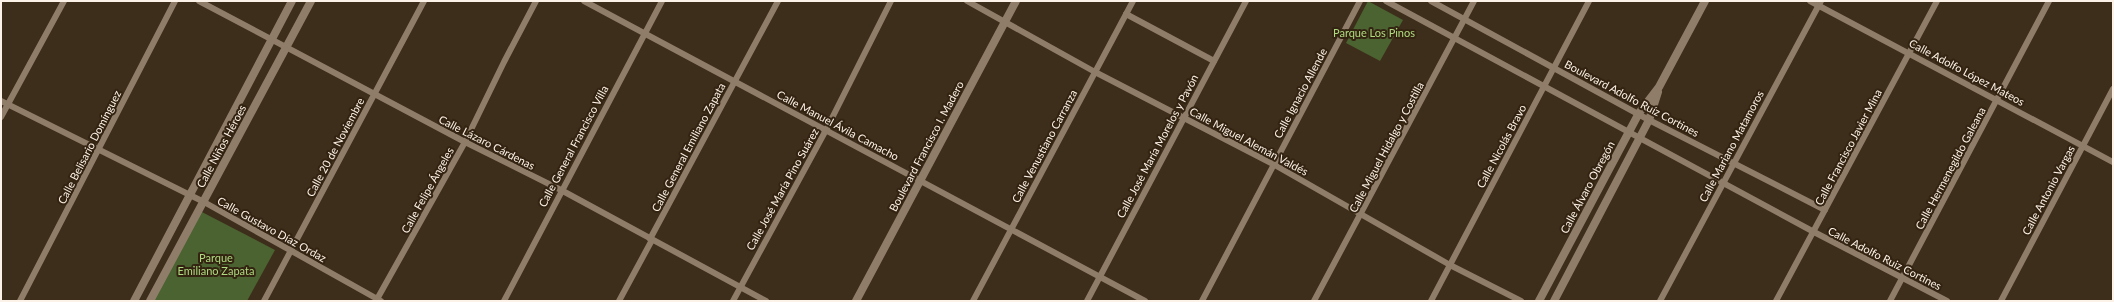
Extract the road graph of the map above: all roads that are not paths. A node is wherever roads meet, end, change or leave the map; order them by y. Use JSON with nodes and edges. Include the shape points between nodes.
{"nodes":[{"id":1,"x":64,"y":1,"type":"edge"},
{"id":2,"x":175,"y":1,"type":"edge"},
{"id":3,"x":199,"y":1,"type":"edge"},
{"id":4,"x":292,"y":1,"type":"edge"},
{"id":5,"x":311,"y":1,"type":"edge"},
{"id":6,"x":424,"y":1,"type":"edge"},
{"id":7,"x":536,"y":1,"type":"edge"},
{"id":8,"x":584,"y":1,"type":"edge"},
{"id":9,"x":662,"y":1,"type":"edge"},
{"id":10,"x":778,"y":1,"type":"edge"},
{"id":11,"x":891,"y":1,"type":"edge"},
{"id":12,"x":967,"y":1,"type":"edge"},
{"id":13,"x":1016,"y":1,"type":"edge"},
{"id":14,"x":1133,"y":1,"type":"edge"},
{"id":15,"x":1245,"y":1,"type":"edge"},
{"id":16,"x":1360,"y":1,"type":"edge"},
{"id":17,"x":1386,"y":1,"type":"edge"},
{"id":18,"x":1431,"y":1,"type":"edge"},
{"id":19,"x":1474,"y":1,"type":"edge"},
{"id":20,"x":1589,"y":1,"type":"edge"},
{"id":21,"x":1705,"y":1,"type":"edge"},
{"id":22,"x":1810,"y":1,"type":"edge"},
{"id":23,"x":1937,"y":1,"type":"edge"},
{"id":24,"x":2049,"y":1,"type":"edge"},
{"id":25,"x":1820,"y":3,"type":"edge"},
{"id":26,"x":1126,"y":14,"type":"junction"},
{"id":27,"x":1464,"y":19,"type":"junction"},
{"id":28,"x":1005,"y":21,"type":"junction"},
{"id":29,"x":644,"y":32,"type":"junction"},
{"id":30,"x":1454,"y":38,"type":"junction"},
{"id":31,"x":271,"y":39,"type":"junction"},
{"id":32,"x":287,"y":47,"type":"junction"},
{"id":33,"x":1909,"y":53,"type":"junction"},
{"id":34,"x":1214,"y":61,"type":"junction"},
{"id":35,"x":1554,"y":67,"type":"junction"},
{"id":36,"x":1095,"y":72,"type":"junction"},
{"id":37,"x":735,"y":81,"type":"junction"},
{"id":38,"x":1544,"y":86,"type":"junction"},
{"id":39,"x":1659,"y":87,"type":"junction"},
{"id":40,"x":2113,"y":89,"type":"edge"},
{"id":41,"x":374,"y":95,"type":"junction"},
{"id":42,"x":1997,"y":100,"type":"junction"},
{"id":43,"x":1,"y":101,"type":"edge"},
{"id":44,"x":8,"y":104,"type":"junction"},
{"id":45,"x":1639,"y":113,"type":"junction"},
{"id":46,"x":1,"y":117,"type":"edge"},
{"id":47,"x":1183,"y":117,"type":"junction"},
{"id":48,"x":1649,"y":120,"type":"junction"},
{"id":49,"x":826,"y":130,"type":"junction"},
{"id":50,"x":1628,"y":133,"type":"junction"},
{"id":51,"x":1639,"y":139,"type":"junction"},
{"id":52,"x":465,"y":142,"type":"junction"},
{"id":53,"x":2083,"y":146,"type":"junction"},
{"id":54,"x":99,"y":148,"type":"junction"},
{"id":55,"x":2113,"y":162,"type":"edge"},
{"id":56,"x":1273,"y":164,"type":"junction"},
{"id":57,"x":1733,"y":164,"type":"junction"},
{"id":58,"x":920,"y":180,"type":"junction"},
{"id":59,"x":1722,"y":183,"type":"junction"},
{"id":60,"x":561,"y":190,"type":"junction"},
{"id":61,"x":190,"y":195,"type":"junction"},
{"id":62,"x":204,"y":202,"type":"junction"},
{"id":63,"x":1825,"y":210,"type":"junction"},
{"id":64,"x":1361,"y":214,"type":"junction"},
{"id":65,"x":1011,"y":230,"type":"junction"},
{"id":66,"x":1814,"y":232,"type":"junction"},
{"id":67,"x":652,"y":240,"type":"junction"},
{"id":68,"x":291,"y":251,"type":"junction"},
{"id":69,"x":1450,"y":265,"type":"junction"},
{"id":70,"x":1903,"y":277,"type":"junction"},
{"id":71,"x":1099,"y":278,"type":"junction"},
{"id":72,"x":740,"y":287,"type":"junction"},
{"id":73,"x":378,"y":300,"type":"edge"},
{"id":74,"x":20,"y":301,"type":"edge"},
{"id":75,"x":134,"y":301,"type":"edge"},
{"id":76,"x":150,"y":301,"type":"edge"},
{"id":77,"x":264,"y":301,"type":"edge"},
{"id":78,"x":504,"y":301,"type":"edge"},
{"id":79,"x":619,"y":301,"type":"edge"},
{"id":80,"x":733,"y":301,"type":"edge"},
{"id":81,"x":766,"y":301,"type":"edge"},
{"id":82,"x":856,"y":301,"type":"edge"},
{"id":83,"x":973,"y":301,"type":"edge"},
{"id":84,"x":1087,"y":301,"type":"edge"},
{"id":85,"x":1145,"y":301,"type":"edge"},
{"id":86,"x":1202,"y":301,"type":"edge"},
{"id":87,"x":1314,"y":301,"type":"edge"},
{"id":88,"x":1430,"y":301,"type":"edge"},
{"id":89,"x":1521,"y":301,"type":"edge"},
{"id":90,"x":1539,"y":301,"type":"edge"},
{"id":91,"x":1554,"y":301,"type":"edge"},
{"id":92,"x":1660,"y":301,"type":"edge"},
{"id":93,"x":1776,"y":301,"type":"edge"},
{"id":94,"x":1890,"y":301,"type":"edge"},
{"id":95,"x":1947,"y":301,"type":"edge"},
{"id":96,"x":2001,"y":301,"type":"edge"}],
"edges":[{"from":1,"to":44,"type":"street"},
{"from":2,"to":54,"type":"street","name":"Calle Belisario Domínguez"},
{"from":3,"to":31,"type":"street","name":"Calle Lázaro Cárdenas"},
{"from":4,"to":31,"type":"street","name":"Calle Niños Héroes"},
{"from":5,"to":32,"type":"street","name":"Calle Niños Héroes"},
{"from":6,"to":41,"type":"street","name":"Calle 20 de Noviembre"},
{"from":7,"to":52,"type":"street","name":"Calle Felipe Ángeles"},
{"from":8,"to":29,"type":"street","name":"Calle Manuel Ávila Camacho"},
{"from":9,"to":29,"type":"street","name":"Calle General Francisco Villa"},
{"from":10,"to":37,"type":"street","name":"Calle General Emiliano Zapata"},
{"from":11,"to":49,"type":"street","name":"Calle José María Pino Suárez"},
{"from":12,"to":28,"type":"street","name":"Calle Miguel Alemán Valdés"},
{"from":13,"to":28,"type":"street","name":"Boulevard Francisco I. Madero"},
{"from":14,"to":26,"type":"street","name":"Calle Venustiano Carranza"},
{"from":15,"to":34,"type":"street","name":"Calle José María Morelos y Pavón"},
{"from":16,"to":56,"type":"street","name":"Calle Ignacio Allende"},
{"from":17,"to":30,"type":"street"},
{"from":18,"to":27,"type":"street","name":"Boulevard Adolfo Ruíz Cortines"},
{"from":19,"to":27,"type":"street","name":"Calle Miguel Hidalgo y Costilla"},
{"from":20,"to":35,"type":"street","name":"Calle Nicolás Bravo"},
{"from":21,"to":39,"type":"street","name":"Calle Álvaro Obregón"},
{"from":22,"to":25,"type":"street","name":"Calle Adolfo López Mateos"},
{"from":23,"to":33,"type":"street","name":"Calle Francisco Javier Mina"},
{"from":24,"to":42,"type":"street","name":"Calle Hermenegildo Galeana"},
{"from":25,"to":33,"type":"street","name":"Calle Adolfo López Mateos"},
{"from":25,"to":57,"type":"street","name":"Calle Mariano Matamoros"},
{"from":26,"to":34,"type":"street"},
{"from":26,"to":36,"type":"street","name":"Calle Venustiano Carranza"},
{"from":27,"to":30,"type":"street","name":"Calle Miguel Hidalgo y Costilla"},
{"from":27,"to":35,"type":"street","name":"Boulevard Adolfo Ruíz Cortines"},
{"from":28,"to":36,"type":"street","name":"Calle Miguel Alemán Valdés"},
{"from":28,"to":58,"type":"street","name":"Boulevard Francisco I. Madero"},
{"from":29,"to":37,"type":"street","name":"Calle Manuel Ávila Camacho"},
{"from":29,"to":60,"type":"street","name":"Calle General Francisco Villa"},
{"from":30,"to":38,"type":"street"},
{"from":30,"to":64,"type":"street","name":"Calle Miguel Hidalgo y Costilla"},
{"from":31,"to":32,"type":"street","name":"Calle Lázaro Cárdenas"},
{"from":31,"to":61,"type":"street","name":"Calle Niños Héroes"},
{"from":32,"to":41,"type":"street","name":"Calle Lázaro Cárdenas"},
{"from":32,"to":62,"type":"street","name":"Calle Niños Héroes"},
{"from":33,"to":42,"type":"street","name":"Calle Adolfo López Mateos"},
{"from":33,"to":63,"type":"street","name":"Calle Francisco Javier Mina"},
{"from":34,"to":47,"type":"street","name":"Calle José María Morelos y Pavón"},
{"from":35,"to":38,"type":"street","name":"Calle Nicolás Bravo"},
{"from":35,"to":45,"type":"street","name":"Boulevard Adolfo Ruíz Cortines"},
{"from":36,"to":47,"type":"street","name":"Calle Miguel Alemán Valdés"},
{"from":36,"to":65,"type":"street","name":"Calle Venustiano Carranza"},
{"from":37,"to":49,"type":"street","name":"Calle Manuel Ávila Camacho"},
{"from":37,"to":67,"type":"street","name":"Calle General Emiliano Zapata","via":[[650,238]]},
{"from":38,"to":50,"type":"street"},
{"from":38,"to":69,"type":"street","name":"Calle Nicolás Bravo"},
{"from":39,"to":45,"type":"street","name":"Calle Álvaro Obregón"},
{"from":39,"to":48,"type":"street","name":"Calle Álvaro Obregón"},
{"from":40,"to":53,"type":"street","name":"Calle Antonio Vargas"},
{"from":41,"to":52,"type":"street","name":"Calle Lázaro Cárdenas"},
{"from":41,"to":68,"type":"street","name":"Calle 20 de Noviembre"},
{"from":42,"to":53,"type":"street","name":"Calle Adolfo López Mateos"},
{"from":42,"to":70,"type":"street","name":"Calle Hermenegildo Galeana"},
{"from":43,"to":44,"type":"street","name":"Calle Gustavo Díaz Ordaz"},
{"from":44,"to":46,"type":"street"},
{"from":44,"to":54,"type":"street","name":"Calle Gustavo Díaz Ordaz"},
{"from":45,"to":48,"type":"street","name":"Boulevard Adolfo Ruíz Cortines"},
{"from":45,"to":50,"type":"street","name":"Calle Álvaro Obregón"},
{"from":47,"to":56,"type":"street","name":"Calle Miguel Alemán Valdés"},
{"from":47,"to":71,"type":"street","name":"Calle José María Morelos y Pavón"},
{"from":48,"to":51,"type":"street","name":"Calle Álvaro Obregón"},
{"from":48,"to":57,"type":"street","name":"Boulevard Adolfo Ruíz Cortines"},
{"from":49,"to":58,"type":"street","name":"Calle Manuel Ávila Camacho"},
{"from":49,"to":72,"type":"street","name":"Calle José María Pino Suárez"},
{"from":50,"to":51,"type":"street"},
{"from":50,"to":90,"type":"street","name":"Calle Álvaro Obregón"},
{"from":51,"to":59,"type":"street","name":"Calle Adolfo Ruiz Cortines"},
{"from":51,"to":91,"type":"street","name":"Calle Álvaro Obregón"},
{"from":52,"to":60,"type":"street","name":"Calle Lázaro Cárdenas"},
{"from":52,"to":73,"type":"street","name":"Calle Felipe Ángeles"},
{"from":53,"to":55,"type":"street","name":"Calle Adolfo López Mateos"},
{"from":53,"to":96,"type":"street","name":"Calle Antonio Vargas"},
{"from":54,"to":61,"type":"street","name":"Calle Gustavo Díaz Ordaz"},
{"from":54,"to":74,"type":"street","name":"Calle Belisario Domínguez"},
{"from":56,"to":64,"type":"street","name":"Calle Miguel Alemán Valdés"},
{"from":56,"to":86,"type":"street","name":"Calle Ignacio Allende"},
{"from":57,"to":59,"type":"street","name":"Calle Mariano Matamoros"},
{"from":57,"to":63,"type":"street","name":"Boulevard Adolfo Ruíz Cortines"},
{"from":58,"to":65,"type":"street","name":"Calle Manuel Ávila Camacho"},
{"from":58,"to":82,"type":"street","name":"Boulevard Francisco I. Madero"},
{"from":59,"to":66,"type":"street","name":"Calle Adolfo Ruiz Cortines"},
{"from":59,"to":92,"type":"street","name":"Calle Mariano Matamoros"},
{"from":60,"to":67,"type":"street","name":"Calle Lázaro Cárdenas"},
{"from":60,"to":78,"type":"street","name":"Calle General Francisco Villa"},
{"from":61,"to":62,"type":"street","name":"Calle Gustavo Díaz Ordaz"},
{"from":61,"to":75,"type":"street","name":"Calle Niños Héroes"},
{"from":62,"to":68,"type":"street","name":"Calle Gustavo Díaz Ordaz"},
{"from":62,"to":76,"type":"street","name":"Calle Niños Héroes"},
{"from":63,"to":66,"type":"street","name":"Calle Francisco Javier Mina"},
{"from":64,"to":69,"type":"street","name":"Calle Miguel Alemán Valdés"},
{"from":64,"to":87,"type":"street","name":"Calle Miguel Hidalgo y Costilla"},
{"from":65,"to":71,"type":"street","name":"Calle Manuel Ávila Camacho"},
{"from":65,"to":83,"type":"street","name":"Calle Venustiano Carranza"},
{"from":66,"to":70,"type":"street","name":"Calle Adolfo Ruiz Cortines"},
{"from":66,"to":93,"type":"street","name":"Calle Francisco Javier Mina"},
{"from":67,"to":72,"type":"street","name":"Calle Lázaro Cárdenas"},
{"from":67,"to":79,"type":"street","name":"Calle General Emiliano Zapata"},
{"from":68,"to":73,"type":"street","name":"Calle Gustavo Díaz Ordaz"},
{"from":68,"to":77,"type":"street","name":"Calle 20 de Noviembre"},
{"from":69,"to":88,"type":"street","name":"Calle Nicolás Bravo"},
{"from":69,"to":89,"type":"street","name":"Calle Miguel Alemán Valdés"},
{"from":70,"to":94,"type":"street","name":"Calle Hermenegildo Galeana"},
{"from":70,"to":95,"type":"street","name":"Calle Adolfo Ruiz Cortines"},
{"from":71,"to":84,"type":"street","name":"Calle José María Morelos y Pavón"},
{"from":71,"to":85,"type":"street","name":"Calle Manuel Ávila Camacho"},
{"from":72,"to":80,"type":"street","name":"Calle José María Pino Suárez"},
{"from":72,"to":81,"type":"street","name":"Calle Lázaro Cárdenas"}]}
